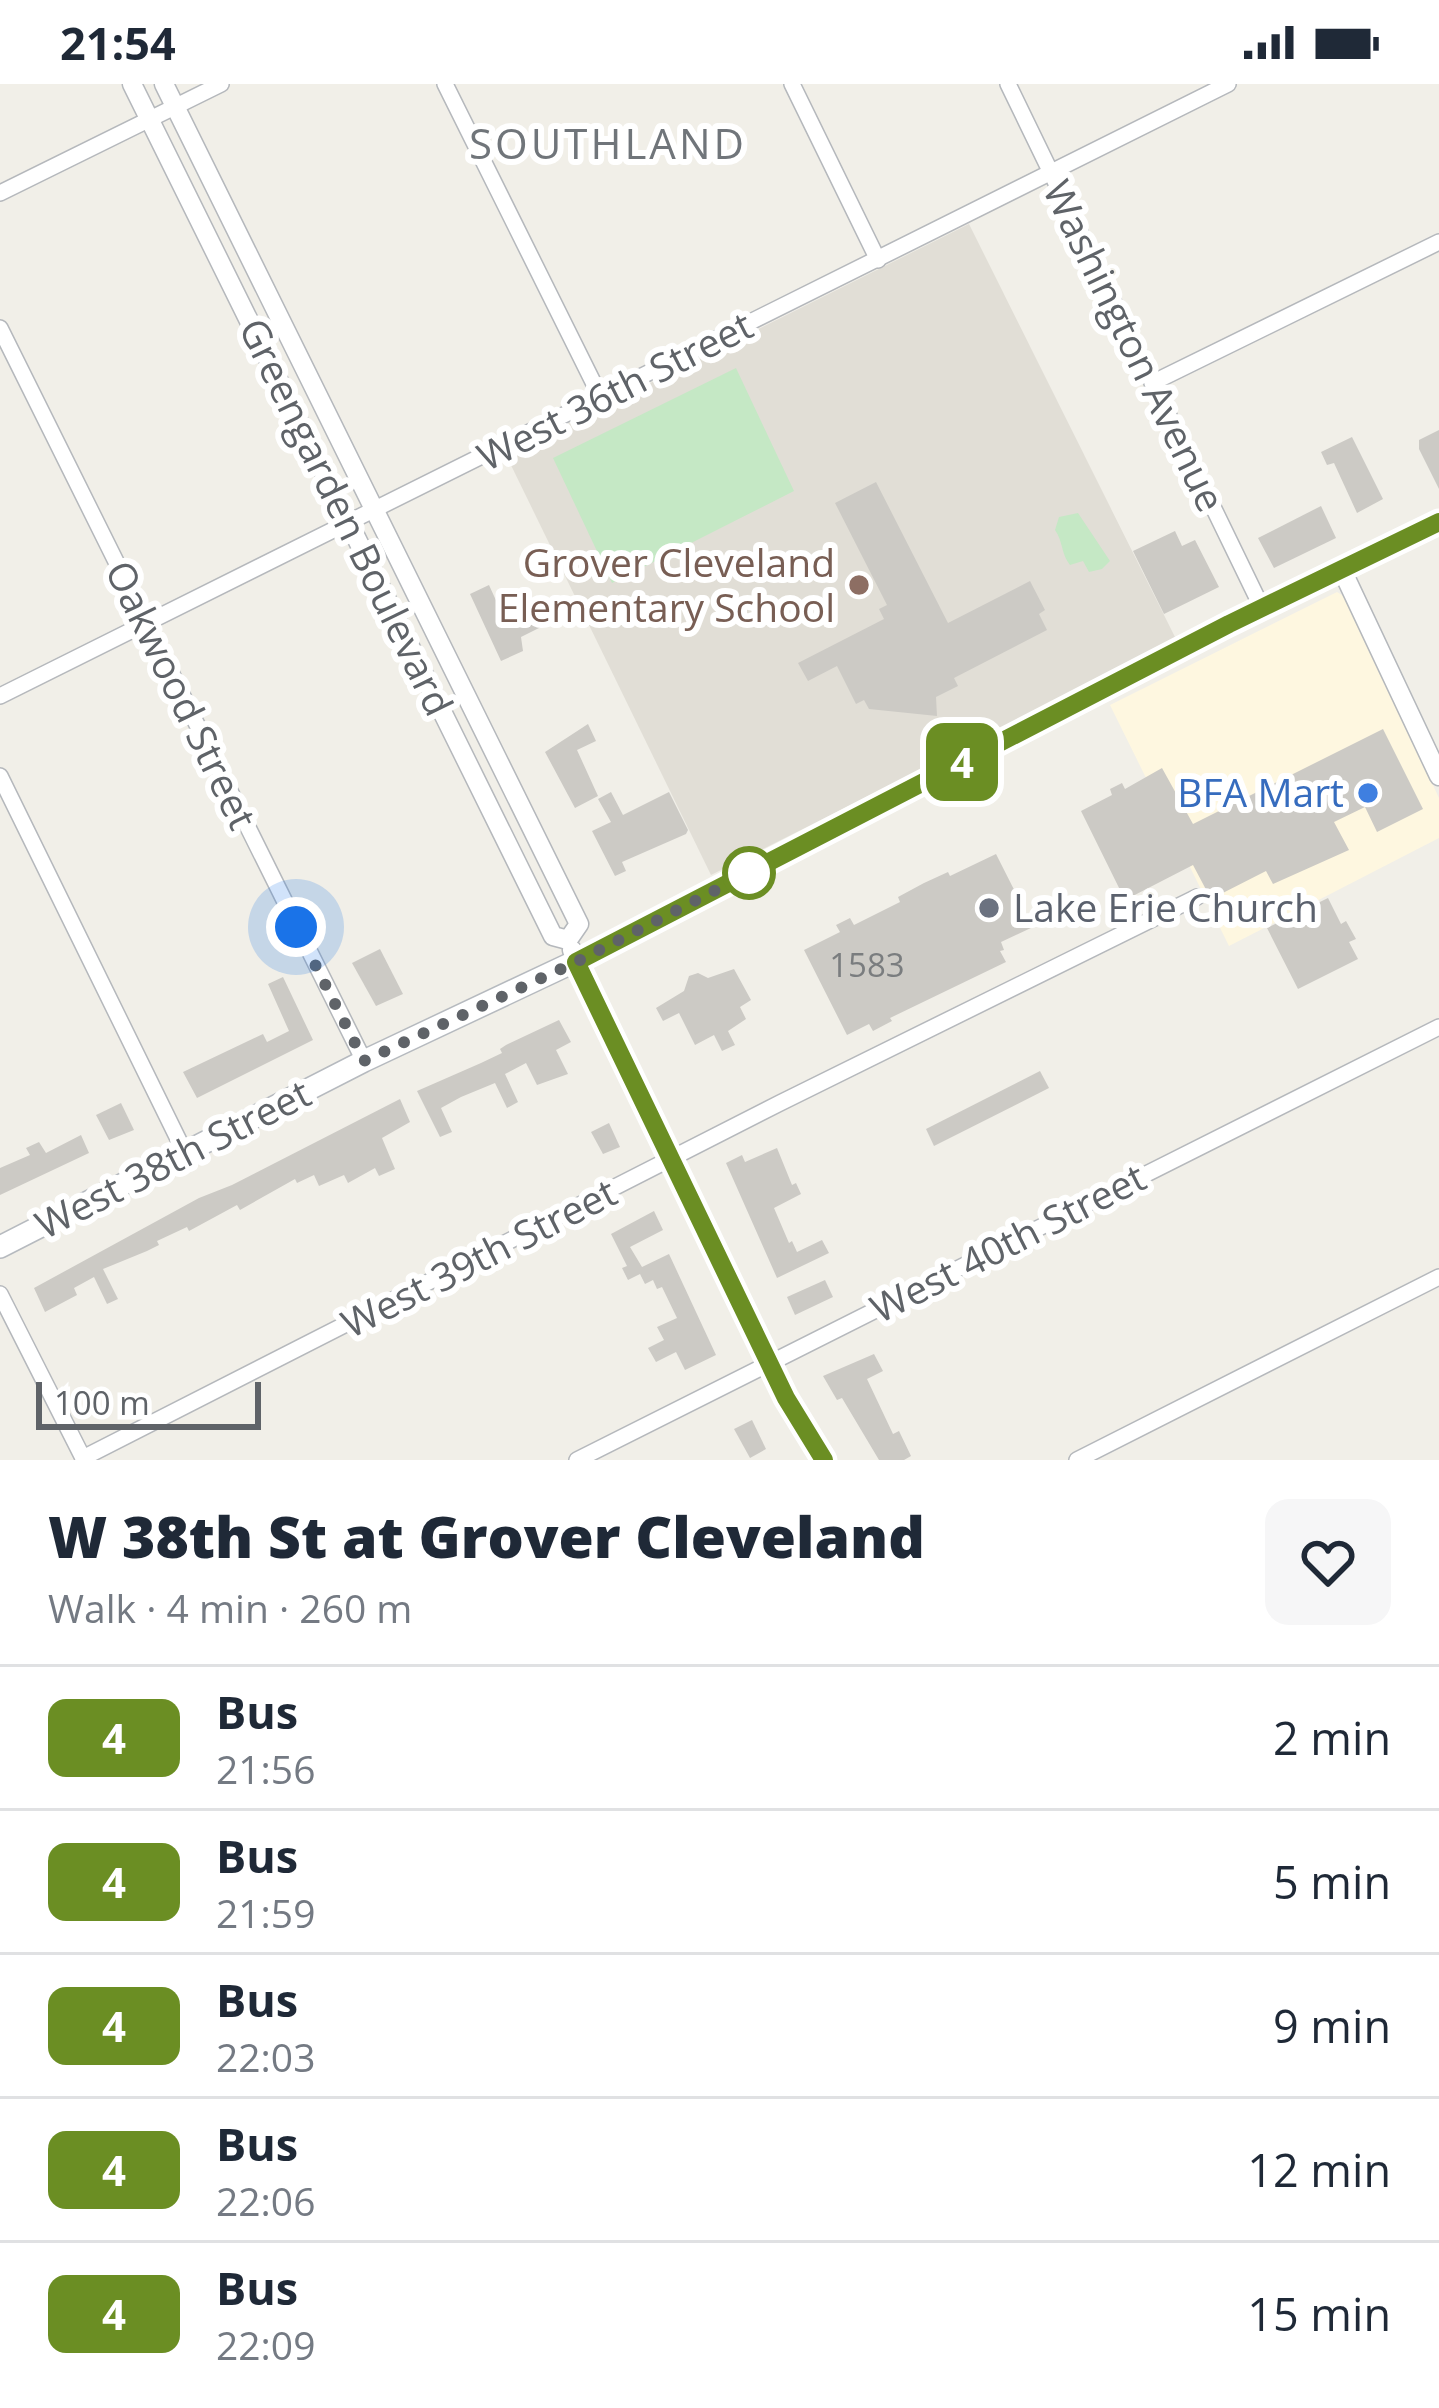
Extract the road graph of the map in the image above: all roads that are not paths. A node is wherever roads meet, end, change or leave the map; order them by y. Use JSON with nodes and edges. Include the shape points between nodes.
{"nodes":[{"id":1,"x":133,"y":84,"type":"edge"},
{"id":2,"x":164,"y":84,"type":"edge"},
{"id":3,"x":220,"y":84,"type":"edge"},
{"id":4,"x":445,"y":84,"type":"edge"},
{"id":5,"x":792,"y":84,"type":"edge"},
{"id":6,"x":1008,"y":84,"type":"edge"},
{"id":7,"x":1228,"y":84,"type":"edge"},
{"id":8,"x":175,"y":106,"type":"junction"},
{"id":9,"x":150,"y":118,"type":"junction"},
{"id":10,"x":1050,"y":174,"type":"junction"},
{"id":11,"x":0,"y":193,"type":"edge"},
{"id":12,"x":1439,"y":242,"type":"edge"},
{"id":13,"x":878,"y":260,"type":"junction"},
{"id":14,"x":0,"y":328,"type":"edge"},
{"id":15,"x":1152,"y":382,"type":"junction"},
{"id":16,"x":602,"y":398,"type":"junction"},
{"id":17,"x":374,"y":512,"type":"junction"},
{"id":18,"x":1439,"y":522,"type":"edge"},
{"id":19,"x":349,"y":524,"type":"junction"},
{"id":20,"x":1342,"y":570,"type":"junction"},
{"id":21,"x":1262,"y":608,"type":"junction"},
{"id":22,"x":146,"y":625,"type":"junction"},
{"id":23,"x":0,"y":696,"type":"edge"},
{"id":24,"x":0,"y":776,"type":"edge"},
{"id":25,"x":1439,"y":776,"type":"edge"},
{"id":26,"x":1197,"y":897,"type":"dead end"},
{"id":27,"x":572,"y":951,"type":"junction"},
{"id":28,"x":1439,"y":1027,"type":"edge"},
{"id":29,"x":364,"y":1061,"type":"junction"},
{"id":30,"x":184,"y":1151,"type":"junction"},
{"id":31,"x":674,"y":1159,"type":"junction"},
{"id":32,"x":0,"y":1247,"type":"edge"},
{"id":33,"x":1439,"y":1277,"type":"edge"},
{"id":34,"x":0,"y":1294,"type":"edge"},
{"id":35,"x":769,"y":1363,"type":"junction"},
{"id":36,"x":83,"y":1459,"type":"edge"},
{"id":37,"x":577,"y":1460,"type":"edge"},
{"id":38,"x":824,"y":1460,"type":"edge"},
{"id":39,"x":1077,"y":1460,"type":"edge"}],
"edges":[{"from":1,"to":9,"type":"street","name":"Greengarden Boulevard"},
{"from":2,"to":8,"type":"street","name":"Greengarden Boulevard"},
{"from":3,"to":8,"type":"street"},
{"from":4,"to":16,"type":"street"},
{"from":5,"to":13,"type":"street"},
{"from":6,"to":10,"type":"street","name":"Washington Avenue"},
{"from":7,"to":10,"type":"street","name":"West 36th Street"},
{"from":8,"to":9,"type":"street"},
{"from":8,"to":17,"type":"street","name":"Greengarden Boulevard"},
{"from":9,"to":11,"type":"street"},
{"from":9,"to":19,"type":"street","name":"Greengarden Boulevard"},
{"from":10,"to":13,"type":"street","name":"West 36th Street"},
{"from":10,"to":15,"type":"street","name":"Washington Avenue"},
{"from":12,"to":15,"type":"street"},
{"from":13,"to":16,"type":"street","name":"West 36th Street"},
{"from":14,"to":22,"type":"street","name":"Oakwood Street"},
{"from":15,"to":21,"type":"street","name":"Washington Avenue"},
{"from":16,"to":17,"type":"street","name":"West 36th Street"},
{"from":17,"to":19,"type":"street","name":"West 36th Street"},
{"from":17,"to":27,"type":"street","name":"Greengarden Boulevard","via":[[579,924]]},
{"from":18,"to":20,"type":"main road","name":"West 38th Street"},
{"from":19,"to":22,"type":"street","name":"West 36th Street"},
{"from":19,"to":27,"type":"street","name":"Greengarden Boulevard","via":[[553,936]]},
{"from":20,"to":21,"type":"main road","name":"West 38th Street"},
{"from":20,"to":25,"type":"street"},
{"from":21,"to":27,"type":"main road","name":"West 38th Street"},
{"from":22,"to":23,"type":"street","name":"West 36th Street"},
{"from":22,"to":29,"type":"street","name":"Oakwood Street"},
{"from":24,"to":30,"type":"street"},
{"from":26,"to":31,"type":"street","name":"West 39th Street"},
{"from":27,"to":29,"type":"main road","name":"West 38th Street"},
{"from":27,"to":31,"type":"street","name":"Greengarden Boulevard"},
{"from":28,"to":35,"type":"street","name":"West 40th Street"},
{"from":29,"to":30,"type":"main road","name":"West 38th Street"},
{"from":30,"to":32,"type":"main road","name":"West 38th Street"},
{"from":31,"to":35,"type":"street","name":"Greengarden Boulevard"},
{"from":31,"to":36,"type":"street","name":"West 39th Street"},
{"from":33,"to":39,"type":"street"},
{"from":34,"to":36,"type":"street"},
{"from":35,"to":37,"type":"street","name":"West 40th Street"},
{"from":35,"to":38,"type":"street","name":"Greengarden Boulevard"}]}
